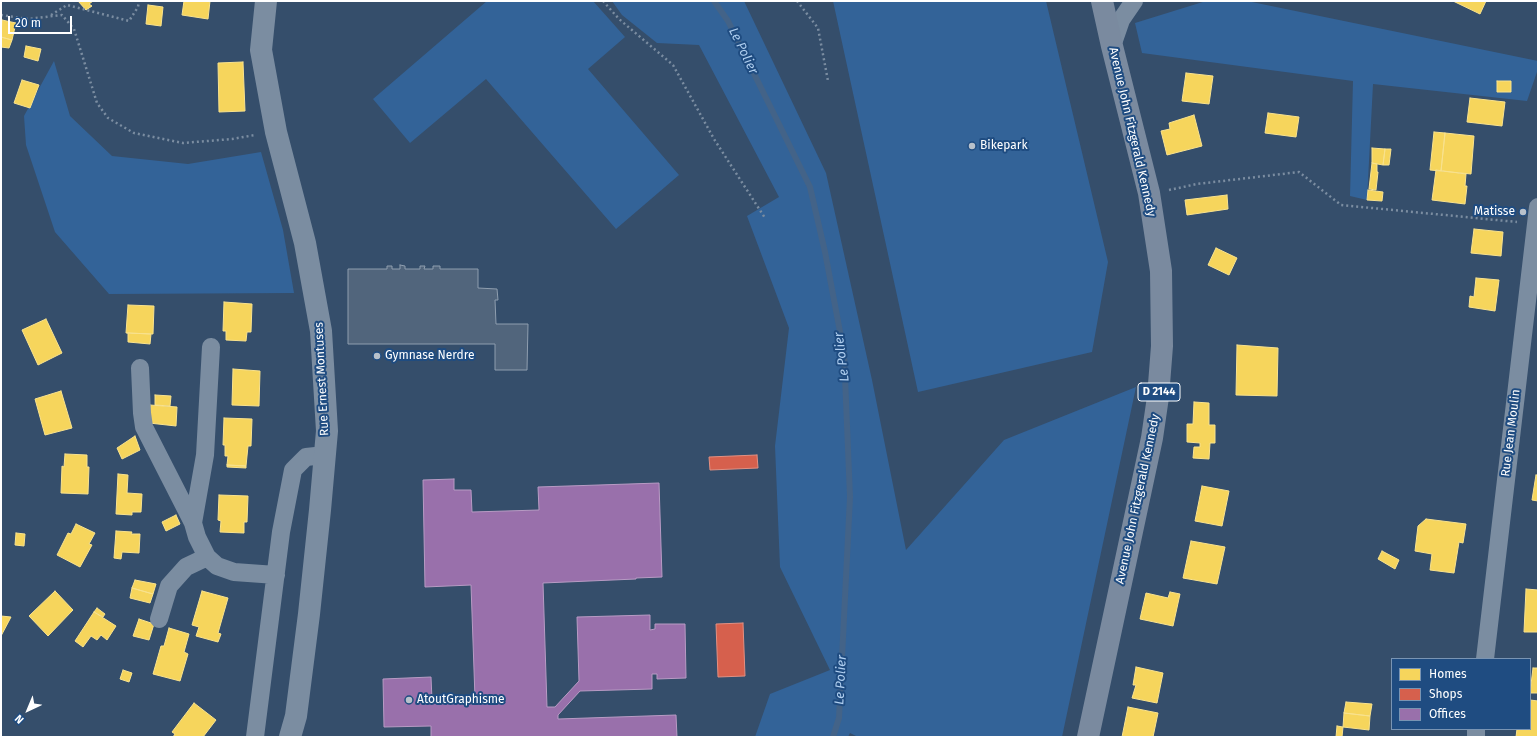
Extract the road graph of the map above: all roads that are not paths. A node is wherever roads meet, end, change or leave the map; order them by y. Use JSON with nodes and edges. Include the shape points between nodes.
{"nodes":[{"id":1,"x":266,"y":1,"type":"edge"},
{"id":2,"x":1102,"y":1,"type":"edge"},
{"id":3,"x":1134,"y":1,"type":"edge"},
{"id":4,"x":1112,"y":46,"type":"junction"},
{"id":5,"x":1537,"y":215,"type":"edge"},
{"id":6,"x":211,"y":346,"type":"dead end"},
{"id":7,"x":140,"y":368,"type":"dead end"},
{"id":8,"x":324,"y":455,"type":"junction"},
{"id":9,"x":193,"y":523,"type":"junction"},
{"id":10,"x":207,"y":558,"type":"junction"},
{"id":11,"x":276,"y":575,"type":"junction"},
{"id":12,"x":159,"y":619,"type":"dead end"},
{"id":13,"x":1485,"y":658,"type":"edge"},
{"id":14,"x":255,"y":737,"type":"edge"},
{"id":15,"x":290,"y":737,"type":"edge"},
{"id":16,"x":1088,"y":737,"type":"edge"}],
"edges":[{"from":1,"to":8,"type":"street","name":"Rue Ernest Montuses","via":[[261,50],[276,132],[305,242],[321,331],[327,431]]},
{"from":2,"to":4,"type":"main road","name":"Avenue John Fitzgerald Kennedy","number":"D 2144"},
{"from":3,"to":4,"type":"street","via":[[1121,20]]},
{"from":4,"to":16,"type":"main road","name":"Avenue John Fitzgerald Kennedy","number":"D 2144","via":[[1149,193],[1161,272],[1162,346],[1152,438]]},
{"from":5,"to":13,"type":"street","name":"Rue Jean Moulin"},
{"from":6,"to":9,"type":"street","via":[[205,455]]},
{"from":7,"to":9,"type":"street","via":[[144,427]]},
{"from":8,"to":11,"type":"street","via":[[306,457],[293,470]]},
{"from":8,"to":15,"type":"street","name":"Rue Ernest Montuses","via":[[309,614],[296,716]]},
{"from":9,"to":10,"type":"street"},
{"from":10,"to":11,"type":"street","via":[[217,566],[234,572]]},
{"from":10,"to":12,"type":"street","via":[[186,567],[169,586]]},
{"from":11,"to":14,"type":"street"}]}
